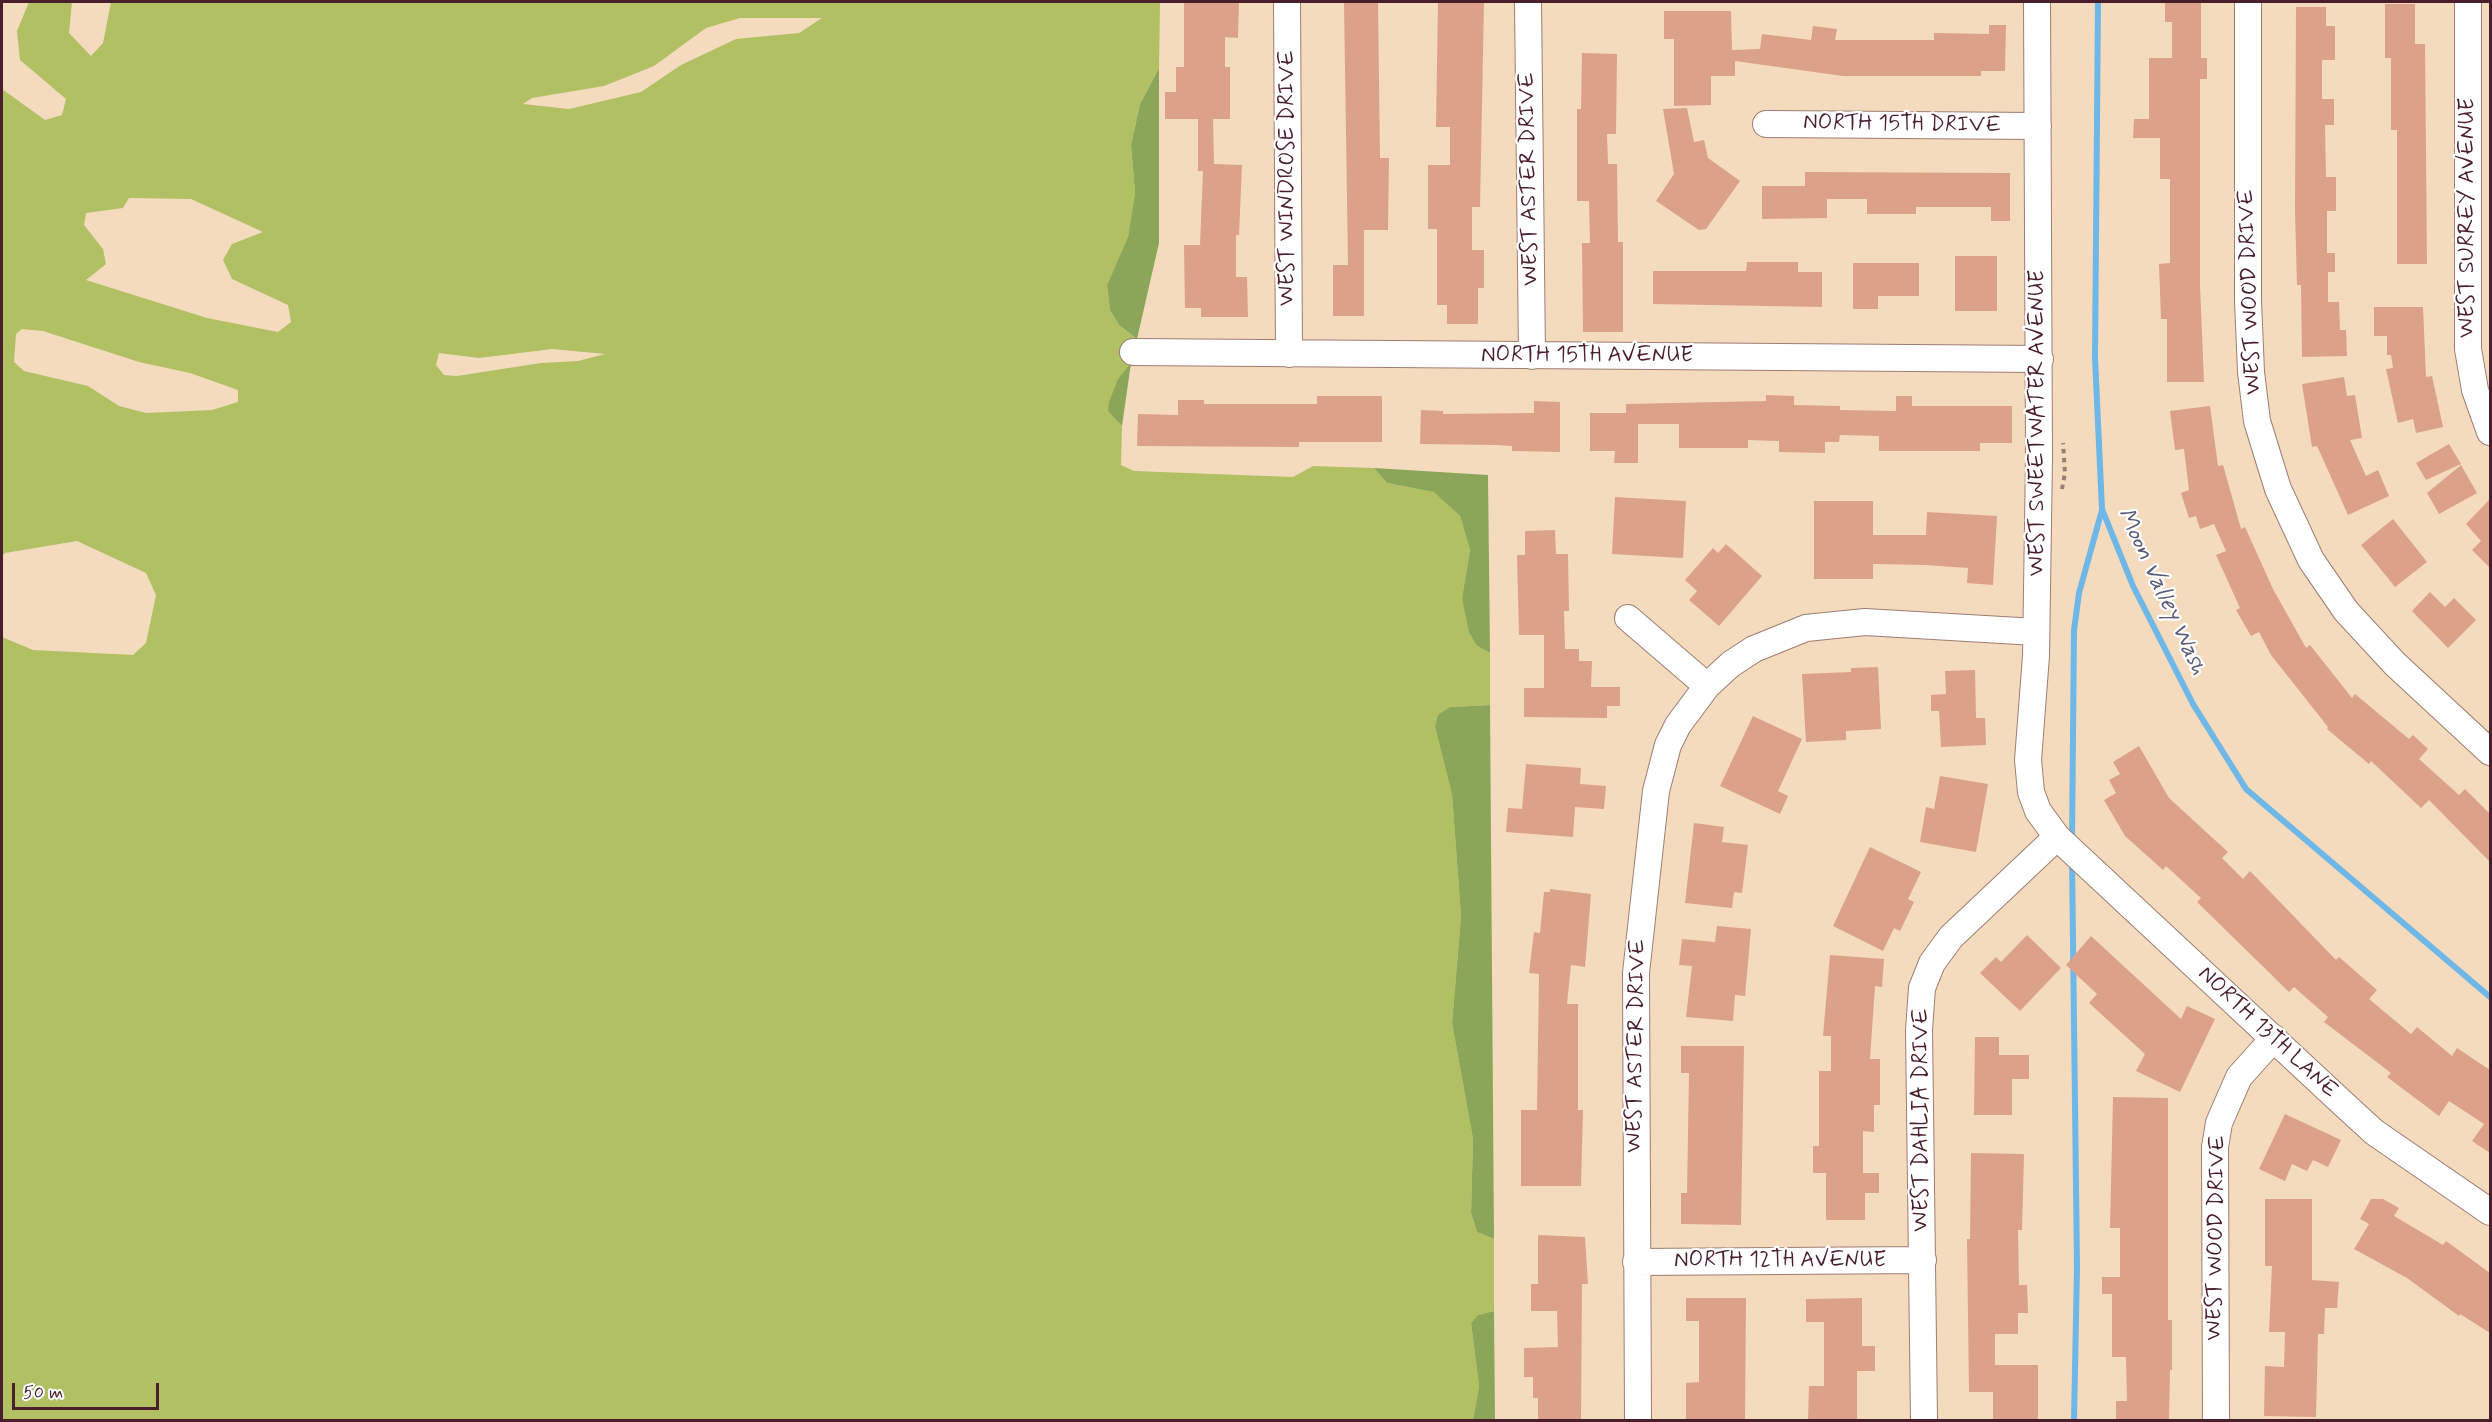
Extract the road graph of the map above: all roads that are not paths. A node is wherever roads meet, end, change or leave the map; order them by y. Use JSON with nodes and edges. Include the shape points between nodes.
{"nodes":[{"id":1,"x":1287,"y":2,"type":"edge"},
{"id":2,"x":1528,"y":2,"type":"edge"},
{"id":3,"x":2037,"y":2,"type":"edge"},
{"id":4,"x":2248,"y":2,"type":"edge"},
{"id":5,"x":2468,"y":2,"type":"edge"},
{"id":6,"x":1766,"y":124,"type":"dead end"},
{"id":7,"x":2038,"y":126,"type":"junction"},
{"id":8,"x":1134,"y":352,"type":"dead end"},
{"id":9,"x":1289,"y":354,"type":"junction"},
{"id":10,"x":1532,"y":356,"type":"junction"},
{"id":11,"x":2040,"y":359,"type":"junction"},
{"id":12,"x":2490,"y":432,"type":"edge"},
{"id":13,"x":1628,"y":618,"type":"dead end"},
{"id":14,"x":2036,"y":632,"type":"junction"},
{"id":15,"x":1707,"y":686,"type":"junction"},
{"id":16,"x":2490,"y":752,"type":"edge"},
{"id":17,"x":2060,"y":839,"type":"junction"},
{"id":18,"x":2274,"y":1038,"type":"junction"},
{"id":19,"x":2490,"y":1212,"type":"edge"},
{"id":20,"x":1923,"y":1260,"type":"junction"},
{"id":21,"x":1636,"y":1262,"type":"junction"},
{"id":22,"x":1638,"y":1420,"type":"edge"},
{"id":23,"x":1924,"y":1420,"type":"edge"},
{"id":24,"x":2216,"y":1420,"type":"edge"}],
"edges":[{"from":1,"to":9,"type":"street","name":"WEST WINDROSE DRIVE"},
{"from":2,"to":10,"type":"street","name":"WEST ASTER DRIVE"},
{"from":3,"to":7,"type":"street","name":"WEST SWEETWATER AVENUE"},
{"from":4,"to":16,"type":"street","name":"WEST WOOD DRIVE","via":[[2251,372],[2257,421],[2277,489],[2311,560],[2346,611],[2395,664]]},
{"from":5,"to":12,"type":"street","name":"WEST SURREY AVENUE","via":[[2468,349],[2475,390]]},
{"from":6,"to":7,"type":"street","name":"NORTH 15TH DRIVE"},
{"from":7,"to":11,"type":"street","name":"WEST SWEETWATER AVENUE"},
{"from":8,"to":9,"type":"street","name":"NORTH 15TH AVENUE"},
{"from":9,"to":10,"type":"street","name":"NORTH 15TH AVENUE"},
{"from":10,"to":11,"type":"street","name":"NORTH 15TH AVENUE"},
{"from":11,"to":14,"type":"street","name":"WEST SWEETWATER AVENUE"},
{"from":13,"to":15,"type":"street"},
{"from":14,"to":15,"type":"street","name":"WEST ASTER DRIVE","via":[[1865,622],[1822,625],[1783,635],[1754,649]]},
{"from":14,"to":17,"type":"street","name":"WEST SWEETWATER AVENUE","via":[[2028,778],[2038,811]]},
{"from":15,"to":21,"type":"street","name":"WEST ASTER DRIVE","via":[[1690,706],[1668,745],[1649,841],[1636,973]]},
{"from":17,"to":18,"type":"street","name":"NORTH 13TH LANE"},
{"from":17,"to":20,"type":"street","name":"WEST DAHLIA DRIVE","via":[[1952,937],[1932,963],[1922,988],[1919,1030]]},
{"from":18,"to":19,"type":"street","name":"NORTH 13TH LANE","via":[[2374,1131]]},
{"from":18,"to":24,"type":"street","name":"WEST WOOD DRIVE","via":[[2239,1077],[2216,1139]]},
{"from":20,"to":21,"type":"street","name":"NORTH 12TH AVENUE"},
{"from":20,"to":23,"type":"street","name":"WEST DAHLIA DRIVE"},
{"from":21,"to":22,"type":"street","name":"WEST ASTER DRIVE"}]}
